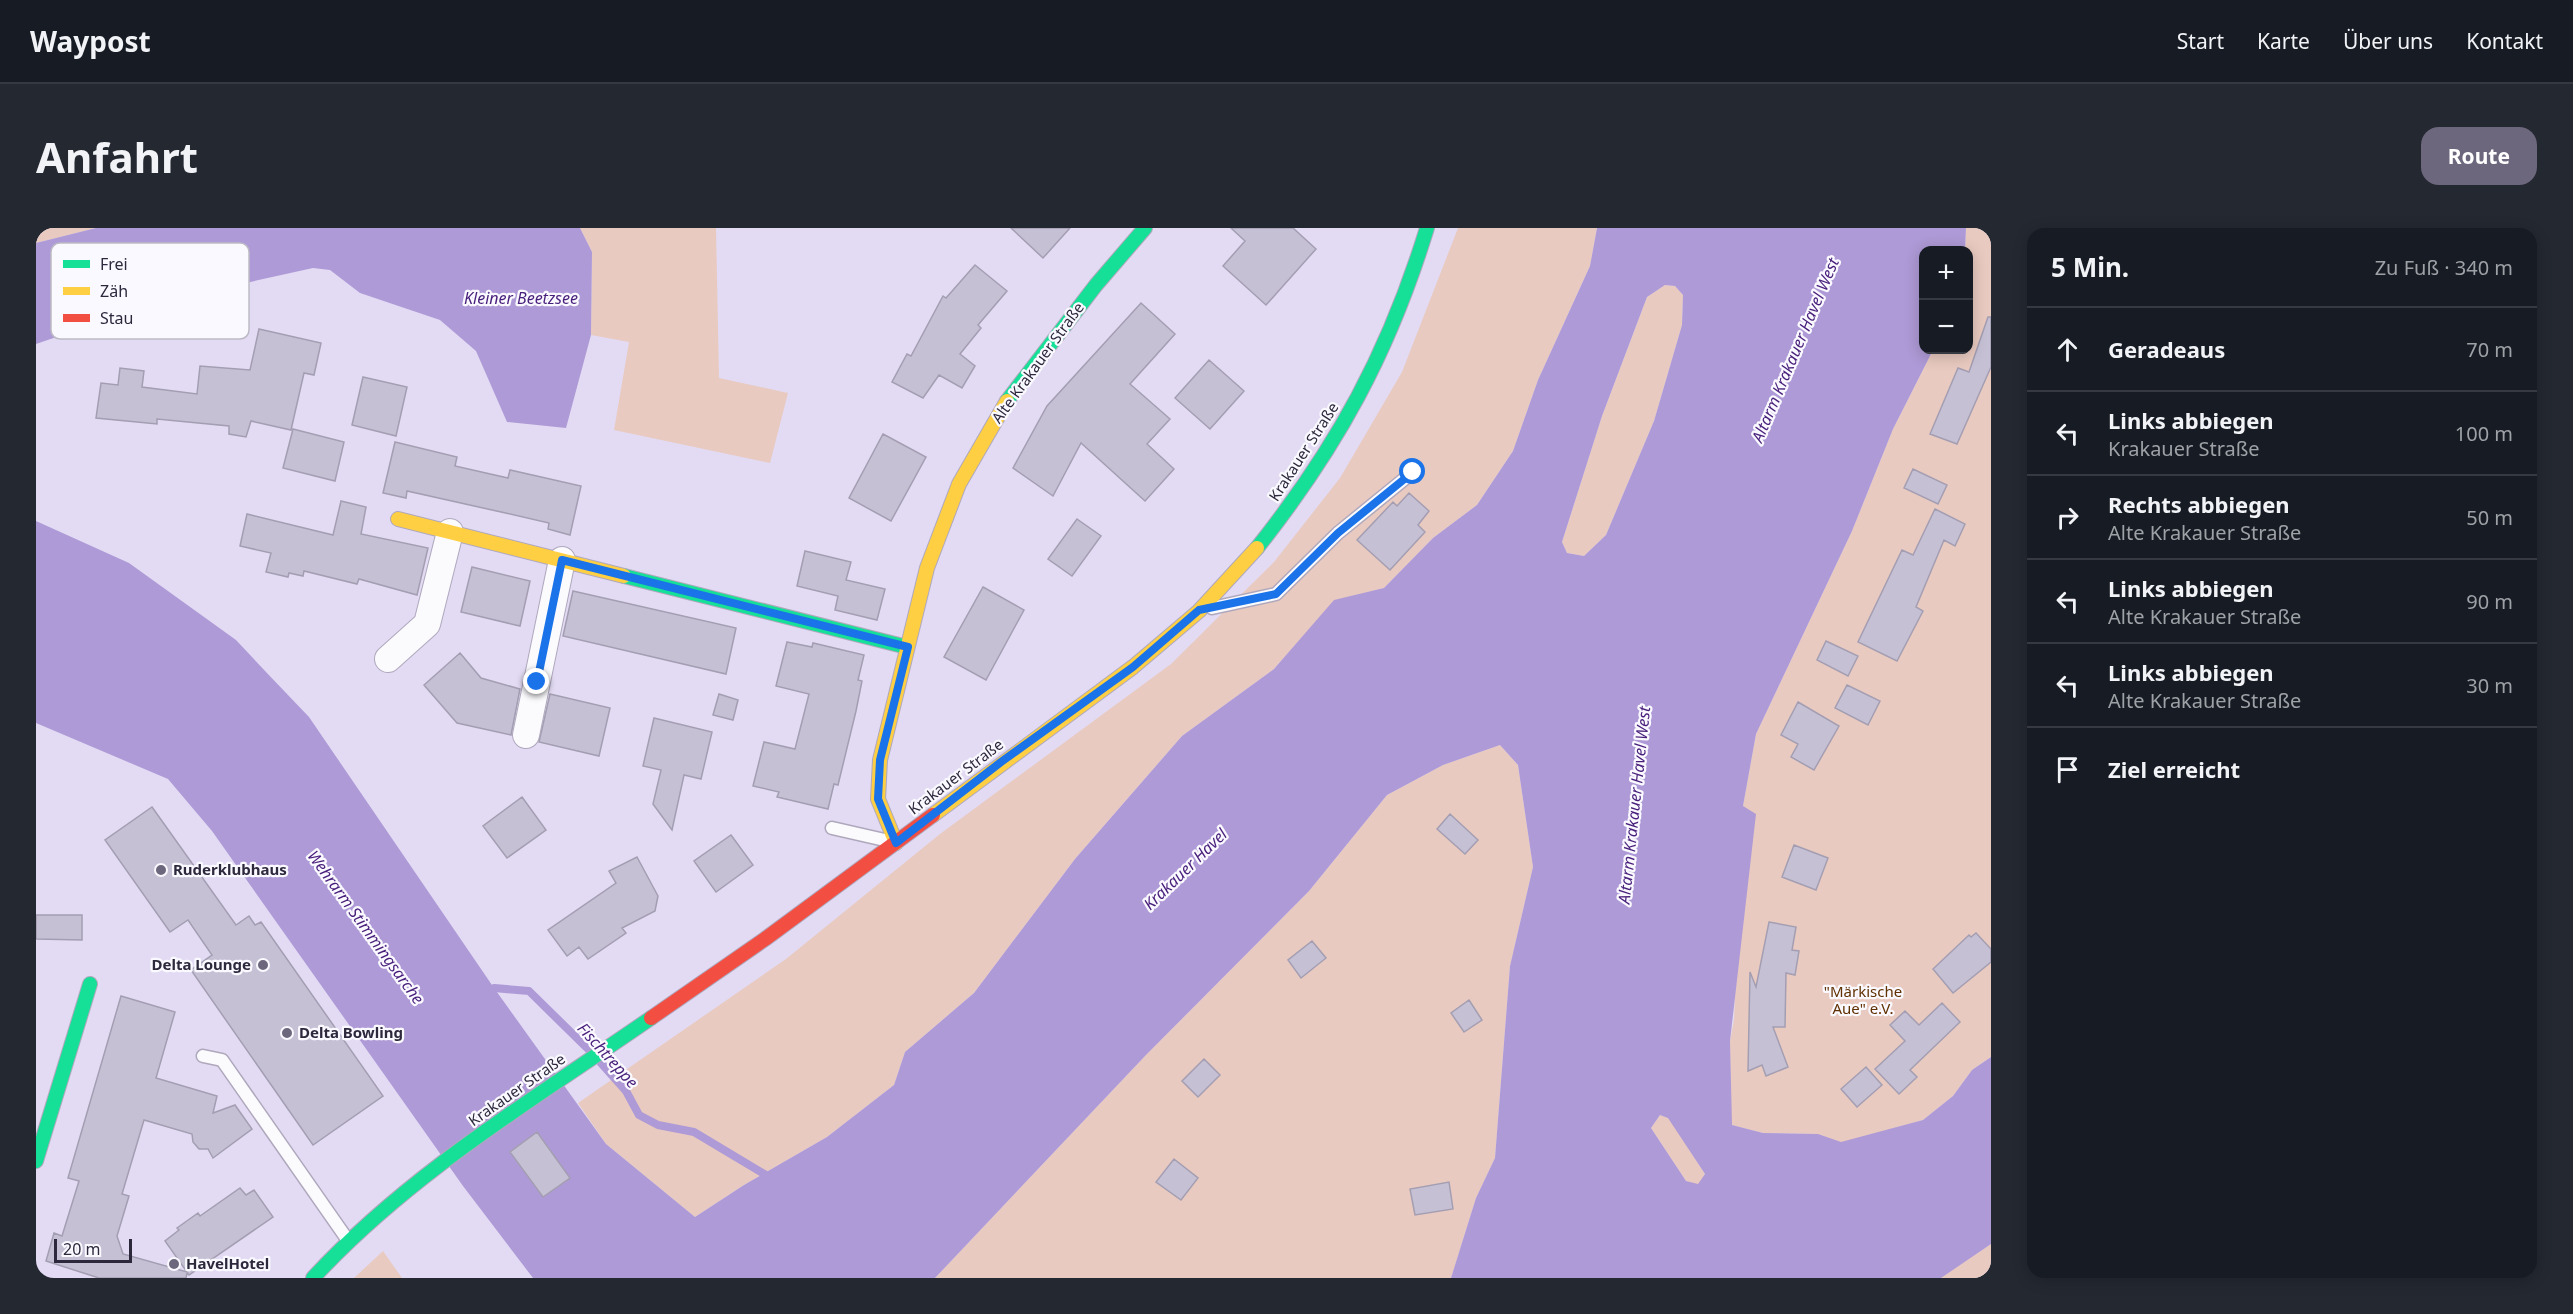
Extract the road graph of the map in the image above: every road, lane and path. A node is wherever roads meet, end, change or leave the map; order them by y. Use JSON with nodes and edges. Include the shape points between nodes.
{"nodes":[{"id":1,"x":1145,"y":228,"type":"edge"},
{"id":2,"x":1427,"y":228,"type":"edge"},
{"id":3,"x":1413,"y":472,"type":"dead end"},
{"id":4,"x":398,"y":519,"type":"dead end"},
{"id":5,"x":450,"y":532,"type":"junction"},
{"id":6,"x":562,"y":560,"type":"junction"},
{"id":7,"x":1199,"y":610,"type":"junction"},
{"id":8,"x":908,"y":647,"type":"junction"},
{"id":9,"x":388,"y":659,"type":"dead end"},
{"id":10,"x":526,"y":735,"type":"dead end"},
{"id":11,"x":832,"y":828,"type":"dead end"},
{"id":12,"x":896,"y":843,"type":"junction"},
{"id":13,"x":90,"y":984,"type":"dead end"},
{"id":14,"x":203,"y":1056,"type":"dead end"},
{"id":15,"x":36,"y":1161,"type":"edge"},
{"id":16,"x":348,"y":1240,"type":"junction"},
{"id":17,"x":314,"y":1278,"type":"edge"}],
"edges":[{"from":1,"to":8,"type":"main road","name":"Alte Krakauer Straße","via":[[1002,407],[958,484],[927,568]]},
{"from":2,"to":7,"type":"main road","name":"Krakauer Straße","via":[[1381,355],[1342,428],[1296,499]]},
{"from":3,"to":7,"type":"lane","via":[[1338,533],[1276,594]]},
{"from":4,"to":5,"type":"main road"},
{"from":5,"to":6,"type":"main road"},
{"from":5,"to":9,"type":"street","via":[[427,624]]},
{"from":6,"to":8,"type":"main road"},
{"from":6,"to":10,"type":"street"},
{"from":7,"to":12,"type":"main road","name":"Krakauer Straße","via":[[1133,667]]},
{"from":8,"to":12,"type":"main road","name":"Alte Krakauer Straße","via":[[880,760],[878,799]]},
{"from":11,"to":12,"type":"lane"},
{"from":12,"to":16,"type":"main road","name":"Krakauer Straße","via":[[765,939],[423,1176]]},
{"from":13,"to":15,"type":"main road"},
{"from":14,"to":16,"type":"lane","via":[[222,1060]]},
{"from":16,"to":17,"type":"main road","name":"Krakauer Straße"}]}
